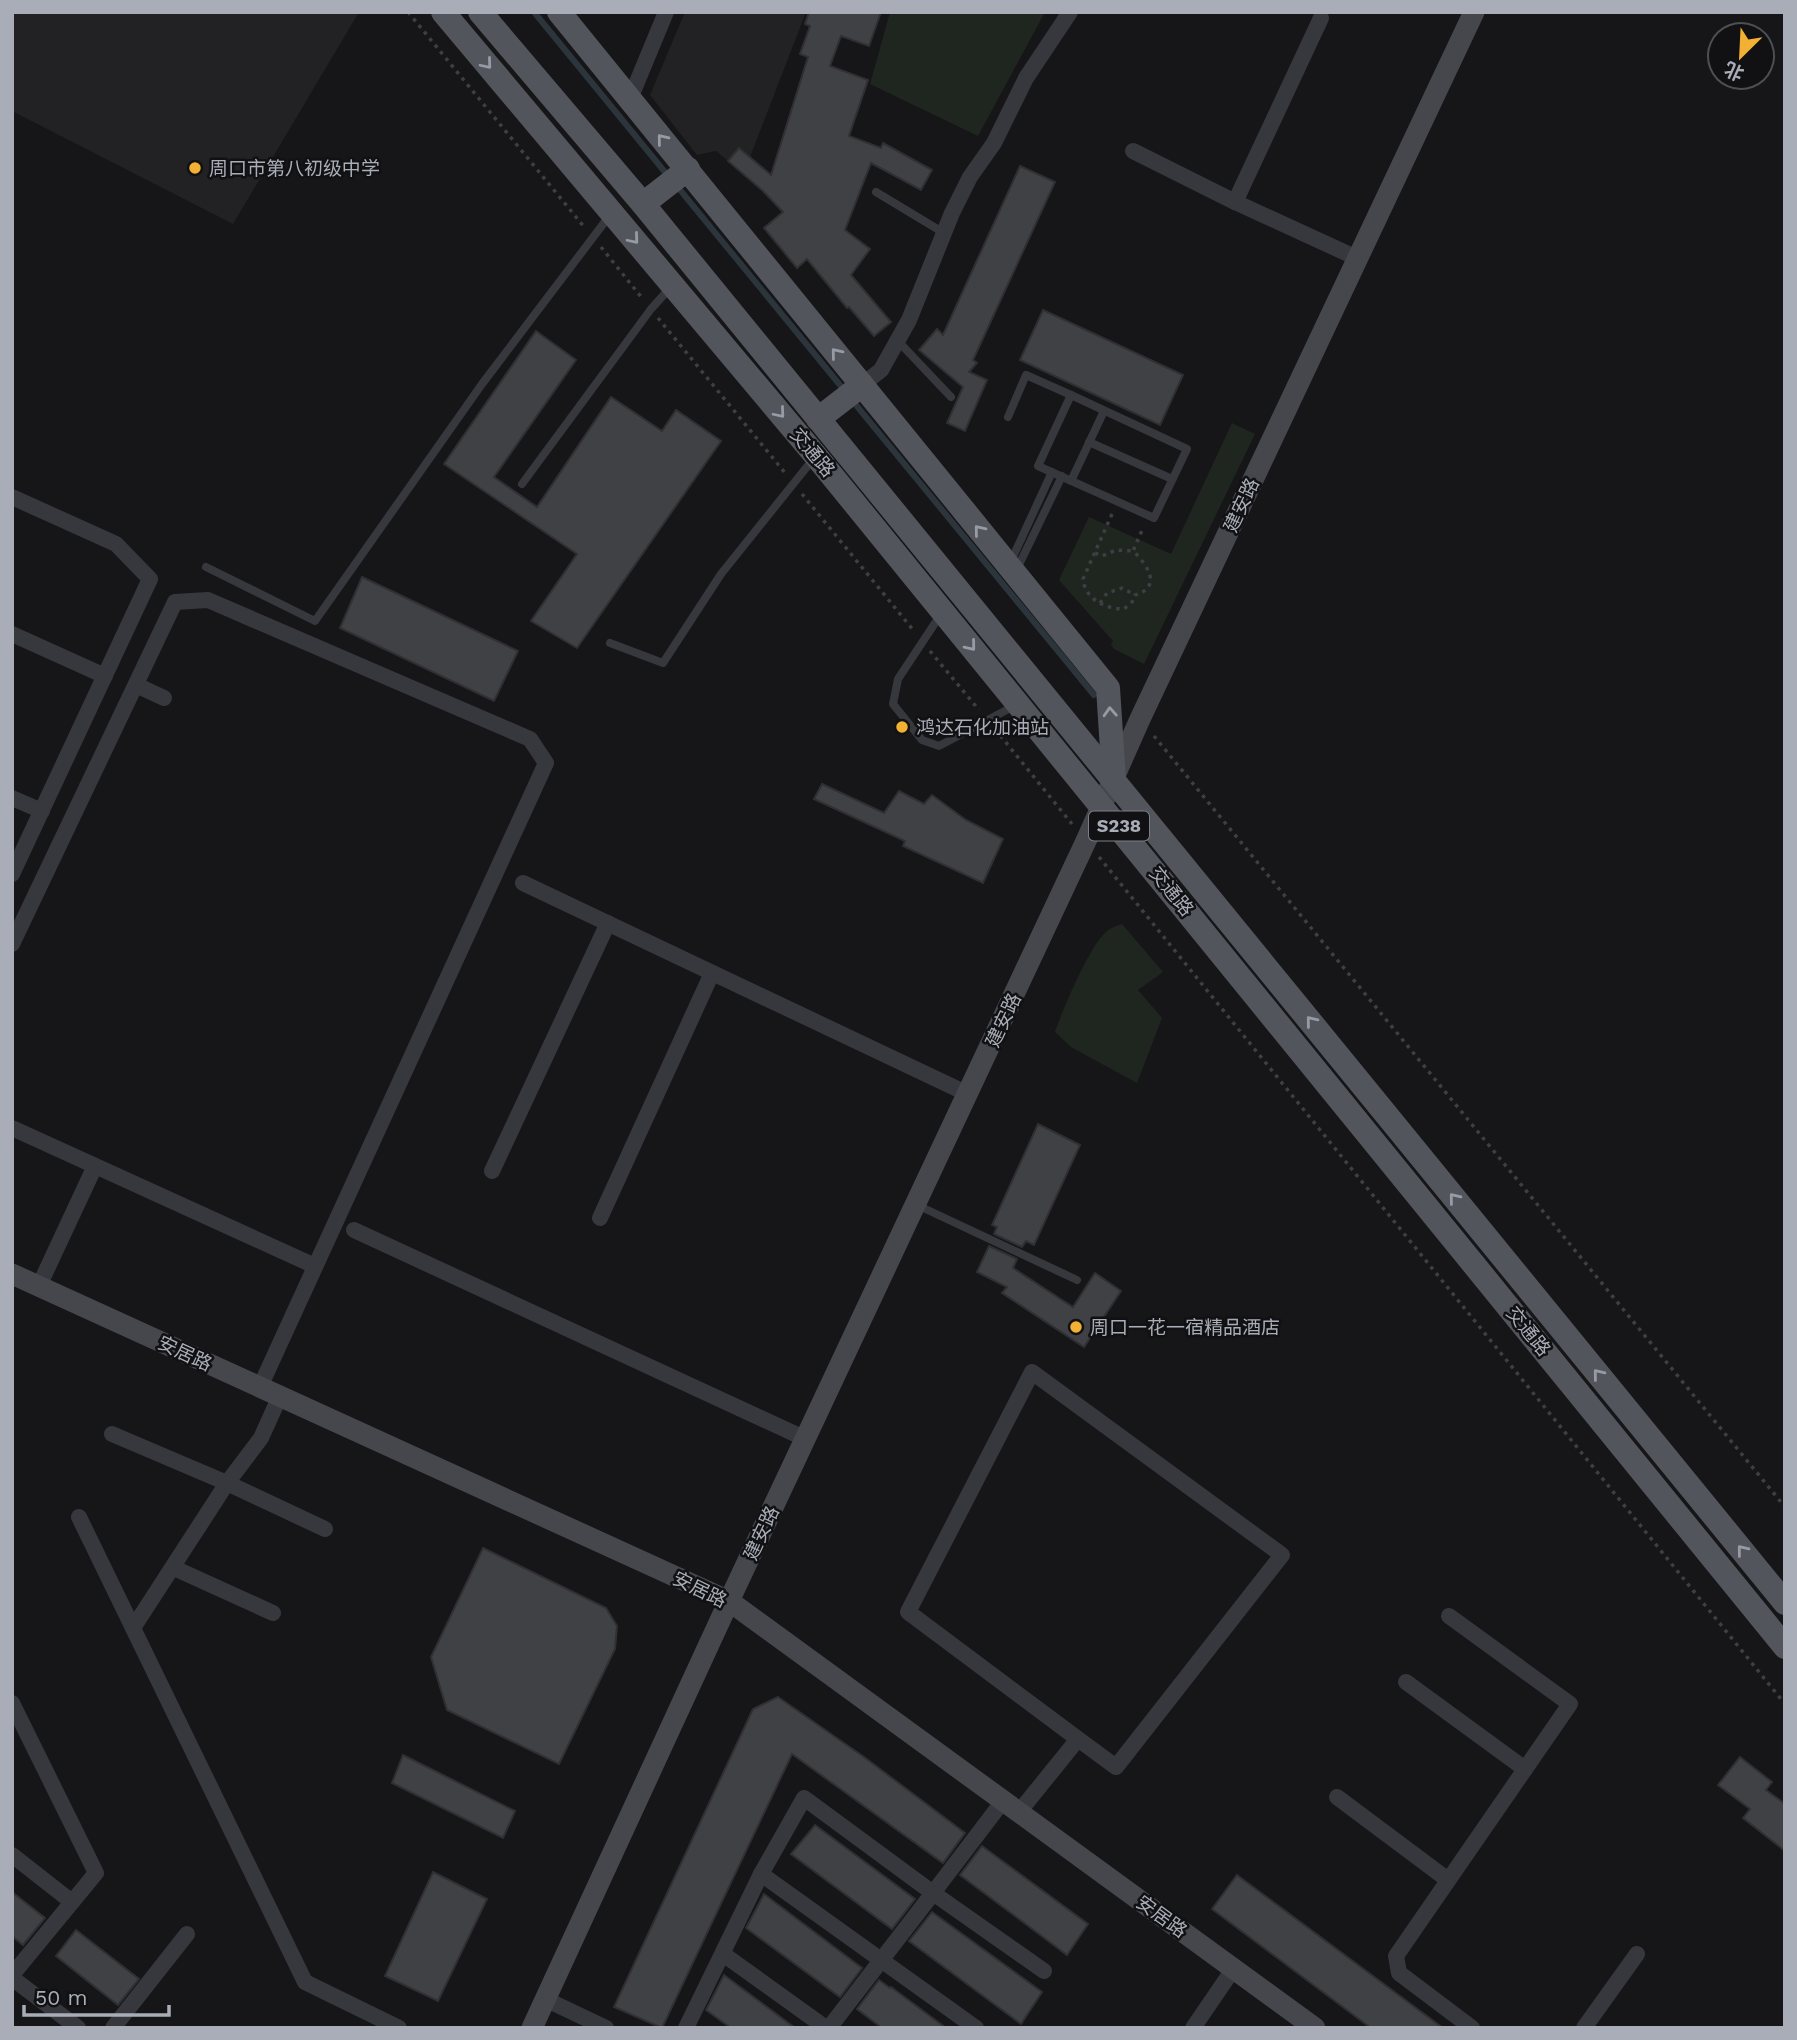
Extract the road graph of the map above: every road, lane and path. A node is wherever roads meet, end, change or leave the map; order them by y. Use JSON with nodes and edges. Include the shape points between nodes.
{"nodes":[{"id":1,"x":443,"y":12,"type":"edge"},
{"id":2,"x":480,"y":12,"type":"edge"},
{"id":3,"x":559,"y":12,"type":"edge"},
{"id":4,"x":666,"y":12,"type":"edge"},
{"id":5,"x":1070,"y":12,"type":"edge"},
{"id":6,"x":1474,"y":12,"type":"edge"},
{"id":7,"x":1321,"y":18,"type":"dead end"},
{"id":8,"x":630,"y":99,"type":"junction"},
{"id":9,"x":1133,"y":151,"type":"dead end"},
{"id":10,"x":688,"y":169,"type":"junction"},
{"id":11,"x":876,"y":192,"type":"dead end"},
{"id":12,"x":1235,"y":202,"type":"junction"},
{"id":13,"x":643,"y":204,"type":"junction"},
{"id":14,"x":611,"y":212,"type":"junction"},
{"id":15,"x":944,"y":233,"type":"junction"},
{"id":16,"x":1357,"y":258,"type":"junction"},
{"id":17,"x":673,"y":285,"type":"junction"},
{"id":18,"x":897,"y":340,"type":"junction"},
{"id":19,"x":862,"y":385,"type":"junction"},
{"id":20,"x":1070,"y":395,"type":"junction"},
{"id":21,"x":951,"y":397,"type":"dead end"},
{"id":22,"x":1104,"y":411,"type":"junction"},
{"id":23,"x":1008,"y":417,"type":"dead end"},
{"id":24,"x":818,"y":419,"type":"junction"},
{"id":25,"x":1089,"y":442,"type":"junction"},
{"id":26,"x":816,"y":456,"type":"junction"},
{"id":27,"x":1052,"y":472,"type":"junction"},
{"id":28,"x":1062,"y":476,"type":"junction"},
{"id":29,"x":1172,"y":479,"type":"junction"},
{"id":30,"x":1071,"y":481,"type":"junction"},
{"id":31,"x":522,"y":484,"type":"dead end"},
{"id":32,"x":12,"y":497,"type":"edge"},
{"id":33,"x":1118,"y":502,"type":"junction"},
{"id":34,"x":1148,"y":516,"type":"junction"},
{"id":35,"x":1133,"y":551,"type":"junction"},
{"id":36,"x":1094,"y":552,"type":"junction"},
{"id":37,"x":206,"y":567,"type":"dead end"},
{"id":38,"x":1012,"y":570,"type":"junction"},
{"id":39,"x":1135,"y":595,"type":"junction"},
{"id":40,"x":1100,"y":602,"type":"junction"},
{"id":41,"x":943,"y":611,"type":"junction"},
{"id":42,"x":12,"y":634,"type":"edge"},
{"id":43,"x":610,"y":643,"type":"dead end"},
{"id":44,"x":105,"y":676,"type":"junction"},
{"id":45,"x":136,"y":685,"type":"junction"},
{"id":46,"x":164,"y":698,"type":"dead end"},
{"id":47,"x":1018,"y":703,"type":"junction"},
{"id":48,"x":1140,"y":719,"type":"junction"},
{"id":49,"x":1114,"y":780,"type":"junction"},
{"id":50,"x":12,"y":798,"type":"edge"},
{"id":51,"x":1102,"y":806,"type":"junction"},
{"id":52,"x":42,"y":811,"type":"junction"},
{"id":53,"x":12,"y":874,"type":"edge"},
{"id":54,"x":523,"y":883,"type":"dead end"},
{"id":55,"x":608,"y":923,"type":"junction"},
{"id":56,"x":12,"y":944,"type":"edge"},
{"id":57,"x":712,"y":972,"type":"junction"},
{"id":58,"x":968,"y":1094,"type":"junction"},
{"id":59,"x":12,"y":1128,"type":"edge"},
{"id":60,"x":95,"y":1166,"type":"junction"},
{"id":61,"x":492,"y":1171,"type":"dead end"},
{"id":62,"x":917,"y":1205,"type":"junction"},
{"id":63,"x":600,"y":1218,"type":"dead end"},
{"id":64,"x":354,"y":1230,"type":"dead end"},
{"id":65,"x":315,"y":1266,"type":"junction"},
{"id":66,"x":12,"y":1274,"type":"edge"},
{"id":67,"x":1077,"y":1280,"type":"dead end"},
{"id":68,"x":39,"y":1286,"type":"junction"},
{"id":69,"x":260,"y":1387,"type":"junction"},
{"id":70,"x":280,"y":1396,"type":"junction"},
{"id":71,"x":112,"y":1434,"type":"dead end"},
{"id":72,"x":806,"y":1439,"type":"junction"},
{"id":73,"x":227,"y":1483,"type":"junction"},
{"id":74,"x":1785,"y":1507,"type":"edge"},
{"id":75,"x":79,"y":1517,"type":"dead end"},
{"id":76,"x":325,"y":1529,"type":"dead end"},
{"id":77,"x":174,"y":1568,"type":"junction"},
{"id":78,"x":729,"y":1601,"type":"junction"},
{"id":79,"x":1785,"y":1603,"type":"edge"},
{"id":80,"x":273,"y":1613,"type":"dead end"},
{"id":81,"x":1449,"y":1616,"type":"dead end"},
{"id":82,"x":134,"y":1628,"type":"junction"},
{"id":83,"x":1785,"y":1647,"type":"edge"},
{"id":84,"x":1406,"y":1682,"type":"dead end"},
{"id":85,"x":12,"y":1703,"type":"edge"},
{"id":86,"x":1079,"y":1739,"type":"junction"},
{"id":87,"x":1525,"y":1769,"type":"junction"},
{"id":88,"x":1337,"y":1797,"type":"dead end"},
{"id":89,"x":1011,"y":1806,"type":"junction"},
{"id":90,"x":12,"y":1855,"type":"edge"},
{"id":91,"x":761,"y":1874,"type":"junction"},
{"id":92,"x":1448,"y":1880,"type":"junction"},
{"id":93,"x":933,"y":1893,"type":"junction"},
{"id":94,"x":72,"y":1902,"type":"junction"},
{"id":95,"x":187,"y":1934,"type":"dead end"},
{"id":96,"x":723,"y":1954,"type":"junction"},
{"id":97,"x":1637,"y":1954,"type":"dead end"},
{"id":98,"x":881,"y":1960,"type":"junction"},
{"id":99,"x":1234,"y":1968,"type":"junction"},
{"id":100,"x":1044,"y":1971,"type":"dead end"},
{"id":101,"x":12,"y":1976,"type":"edge"},
{"id":102,"x":545,"y":1999,"type":"junction"},
{"id":103,"x":1593,"y":2025,"type":"edge"},
{"id":104,"x":78,"y":2028,"type":"edge"},
{"id":105,"x":113,"y":2028,"type":"edge"},
{"id":106,"x":398,"y":2028,"type":"edge"},
{"id":107,"x":532,"y":2028,"type":"edge"},
{"id":108,"x":606,"y":2028,"type":"edge"},
{"id":109,"x":687,"y":2028,"type":"edge"},
{"id":110,"x":827,"y":2028,"type":"edge"},
{"id":111,"x":976,"y":2028,"type":"edge"},
{"id":112,"x":1193,"y":2028,"type":"edge"},
{"id":113,"x":1315,"y":2028,"type":"edge"},
{"id":114,"x":1472,"y":2028,"type":"edge"}],
"edges":[{"from":1,"to":14,"type":"main road","name":"交通路","number":"S238","one_way":true},
{"from":2,"to":13,"type":"main road","name":"交通路","number":"S238"},
{"from":3,"to":8,"type":"main road"},
{"from":4,"to":8,"type":"street"},
{"from":5,"to":15,"type":"street","via":[[1026,78]]},
{"from":6,"to":16,"type":"street","name":"建安路"},
{"from":7,"to":12,"type":"street"},
{"from":10,"to":8,"type":"main road","one_way":true},
{"from":9,"to":12,"type":"street"},
{"from":10,"to":13,"type":"main road"},
{"from":19,"to":10,"type":"main road","one_way":true},
{"from":11,"to":15,"type":"lane"},
{"from":12,"to":16,"type":"street"},
{"from":13,"to":24,"type":"main road","name":"交通路","number":"S238"},
{"from":14,"to":17,"type":"main road","name":"交通路","number":"S238","one_way":true},
{"from":14,"to":37,"type":"lane","via":[[482,384],[315,621]]},
{"from":15,"to":18,"type":"street"},
{"from":16,"to":48,"type":"street","name":"建安路"},
{"from":17,"to":26,"type":"main road","name":"交通路","number":"S238","one_way":true},
{"from":17,"to":31,"type":"lane"},
{"from":18,"to":19,"type":"street","via":[[881,370]]},
{"from":18,"to":21,"type":"lane"},
{"from":19,"to":24,"type":"main road"},
{"from":38,"to":19,"type":"main road","one_way":true},
{"from":20,"to":22,"type":"lane"},
{"from":20,"to":23,"type":"lane","via":[[1026,375]]},
{"from":20,"to":27,"type":"lane","via":[[1038,466]]},
{"from":22,"to":25,"type":"lane"},
{"from":22,"to":29,"type":"lane","via":[[1187,449]]},
{"from":24,"to":49,"type":"main road","name":"交通路","number":"S238"},
{"from":25,"to":29,"type":"lane"},
{"from":25,"to":30,"type":"lane"},
{"from":26,"to":41,"type":"main road","name":"交通路","number":"S238"},
{"from":26,"to":43,"type":"lane","via":[[721,574],[663,663]]},
{"from":27,"to":28,"type":"lane"},
{"from":27,"to":38,"type":"lane"},
{"from":28,"to":30,"type":"lane"},
{"from":28,"to":38,"type":"lane"},
{"from":29,"to":34,"type":"lane","via":[[1154,519]]},
{"from":30,"to":33,"type":"lane"},
{"from":32,"to":44,"type":"street","via":[[116,544],[150,579]]},
{"from":33,"to":34,"type":"lane"},
{"from":33,"to":36,"type":"path"},
{"from":34,"to":35,"type":"path"},
{"from":35,"to":36,"type":"path","via":[[1116,550],[1102,556]]},
{"from":35,"to":39,"type":"path","via":[[1145,562],[1151,581]]},
{"from":36,"to":40,"type":"path","via":[[1084,590]]},
{"from":49,"to":38,"type":"main road","one_way":true,"via":[[1108,688]]},
{"from":39,"to":40,"type":"path","via":[[1122,588],[1107,593]]},
{"from":39,"to":40,"type":"path","via":[[1124,609]]},
{"from":41,"to":47,"type":"main road","name":"交通路","number":"S238","one_way":true},
{"from":41,"to":47,"type":"lane","via":[[898,679],[893,704],[922,740],[939,746]]},
{"from":42,"to":44,"type":"street"},
{"from":44,"to":52,"type":"street"},
{"from":45,"to":46,"type":"street"},
{"from":45,"to":56,"type":"street"},
{"from":45,"to":65,"type":"street","via":[[175,603],[208,600],[530,739],[547,763]]},
{"from":47,"to":51,"type":"main road","name":"交通路","number":"S238"},
{"from":48,"to":49,"type":"street","name":"建安路"},
{"from":48,"to":74,"type":"path"},
{"from":49,"to":51,"type":"street","name":"建安路"},
{"from":79,"to":49,"type":"main road","name":"交通路","number":"S238","one_way":true},
{"from":50,"to":52,"type":"street"},
{"from":51,"to":58,"type":"street","name":"建安路"},
{"from":51,"to":83,"type":"main road","name":"交通路","number":"S238"},
{"from":52,"to":53,"type":"street"},
{"from":54,"to":55,"type":"street"},
{"from":55,"to":57,"type":"street"},
{"from":55,"to":61,"type":"street"},
{"from":57,"to":58,"type":"street"},
{"from":57,"to":63,"type":"street"},
{"from":58,"to":62,"type":"street","name":"建安路"},
{"from":59,"to":60,"type":"street"},
{"from":60,"to":65,"type":"street"},
{"from":60,"to":68,"type":"street"},
{"from":62,"to":67,"type":"lane"},
{"from":62,"to":72,"type":"street","name":"建安路"},
{"from":64,"to":72,"type":"street"},
{"from":65,"to":69,"type":"street"},
{"from":66,"to":68,"type":"street","name":"安居路"},
{"from":68,"to":69,"type":"street","name":"安居路"},
{"from":69,"to":70,"type":"street","name":"安居路"},
{"from":70,"to":73,"type":"street","via":[[261,1438]]},
{"from":70,"to":78,"type":"street","name":"安居路"},
{"from":71,"to":73,"type":"street"},
{"from":72,"to":78,"type":"street","name":"建安路"},
{"from":73,"to":76,"type":"street"},
{"from":73,"to":77,"type":"street"},
{"from":75,"to":82,"type":"street"},
{"from":77,"to":80,"type":"street"},
{"from":77,"to":82,"type":"street"},
{"from":78,"to":89,"type":"street","name":"安居路"},
{"from":78,"to":102,"type":"street","name":"建安路"},
{"from":81,"to":87,"type":"street","via":[[1570,1704]]},
{"from":82,"to":106,"type":"street","via":[[305,1982]]},
{"from":84,"to":87,"type":"street"},
{"from":85,"to":94,"type":"street","via":[[96,1873]]},
{"from":86,"to":86,"type":"street","via":[[1116,1767],[1282,1555],[1032,1372],[908,1612]]},
{"from":86,"to":89,"type":"street"},
{"from":87,"to":92,"type":"street"},
{"from":88,"to":92,"type":"street"},
{"from":89,"to":93,"type":"street"},
{"from":89,"to":99,"type":"street","name":"安居路"},
{"from":90,"to":94,"type":"street"},
{"from":91,"to":93,"type":"street","via":[[804,1798]]},
{"from":91,"to":96,"type":"street"},
{"from":91,"to":98,"type":"street"},
{"from":92,"to":114,"type":"street","via":[[1396,1956],[1399,1973]]},
{"from":93,"to":98,"type":"street"},
{"from":93,"to":100,"type":"street"},
{"from":94,"to":101,"type":"street"},
{"from":95,"to":105,"type":"street"},
{"from":96,"to":109,"type":"street"},
{"from":96,"to":110,"type":"street"},
{"from":97,"to":103,"type":"street"},
{"from":98,"to":110,"type":"street"},
{"from":98,"to":111,"type":"street"},
{"from":99,"to":112,"type":"street"},
{"from":99,"to":113,"type":"street","name":"安居路"},
{"from":101,"to":104,"type":"street"},
{"from":102,"to":107,"type":"street","name":"建安路"},
{"from":102,"to":108,"type":"street"}]}
